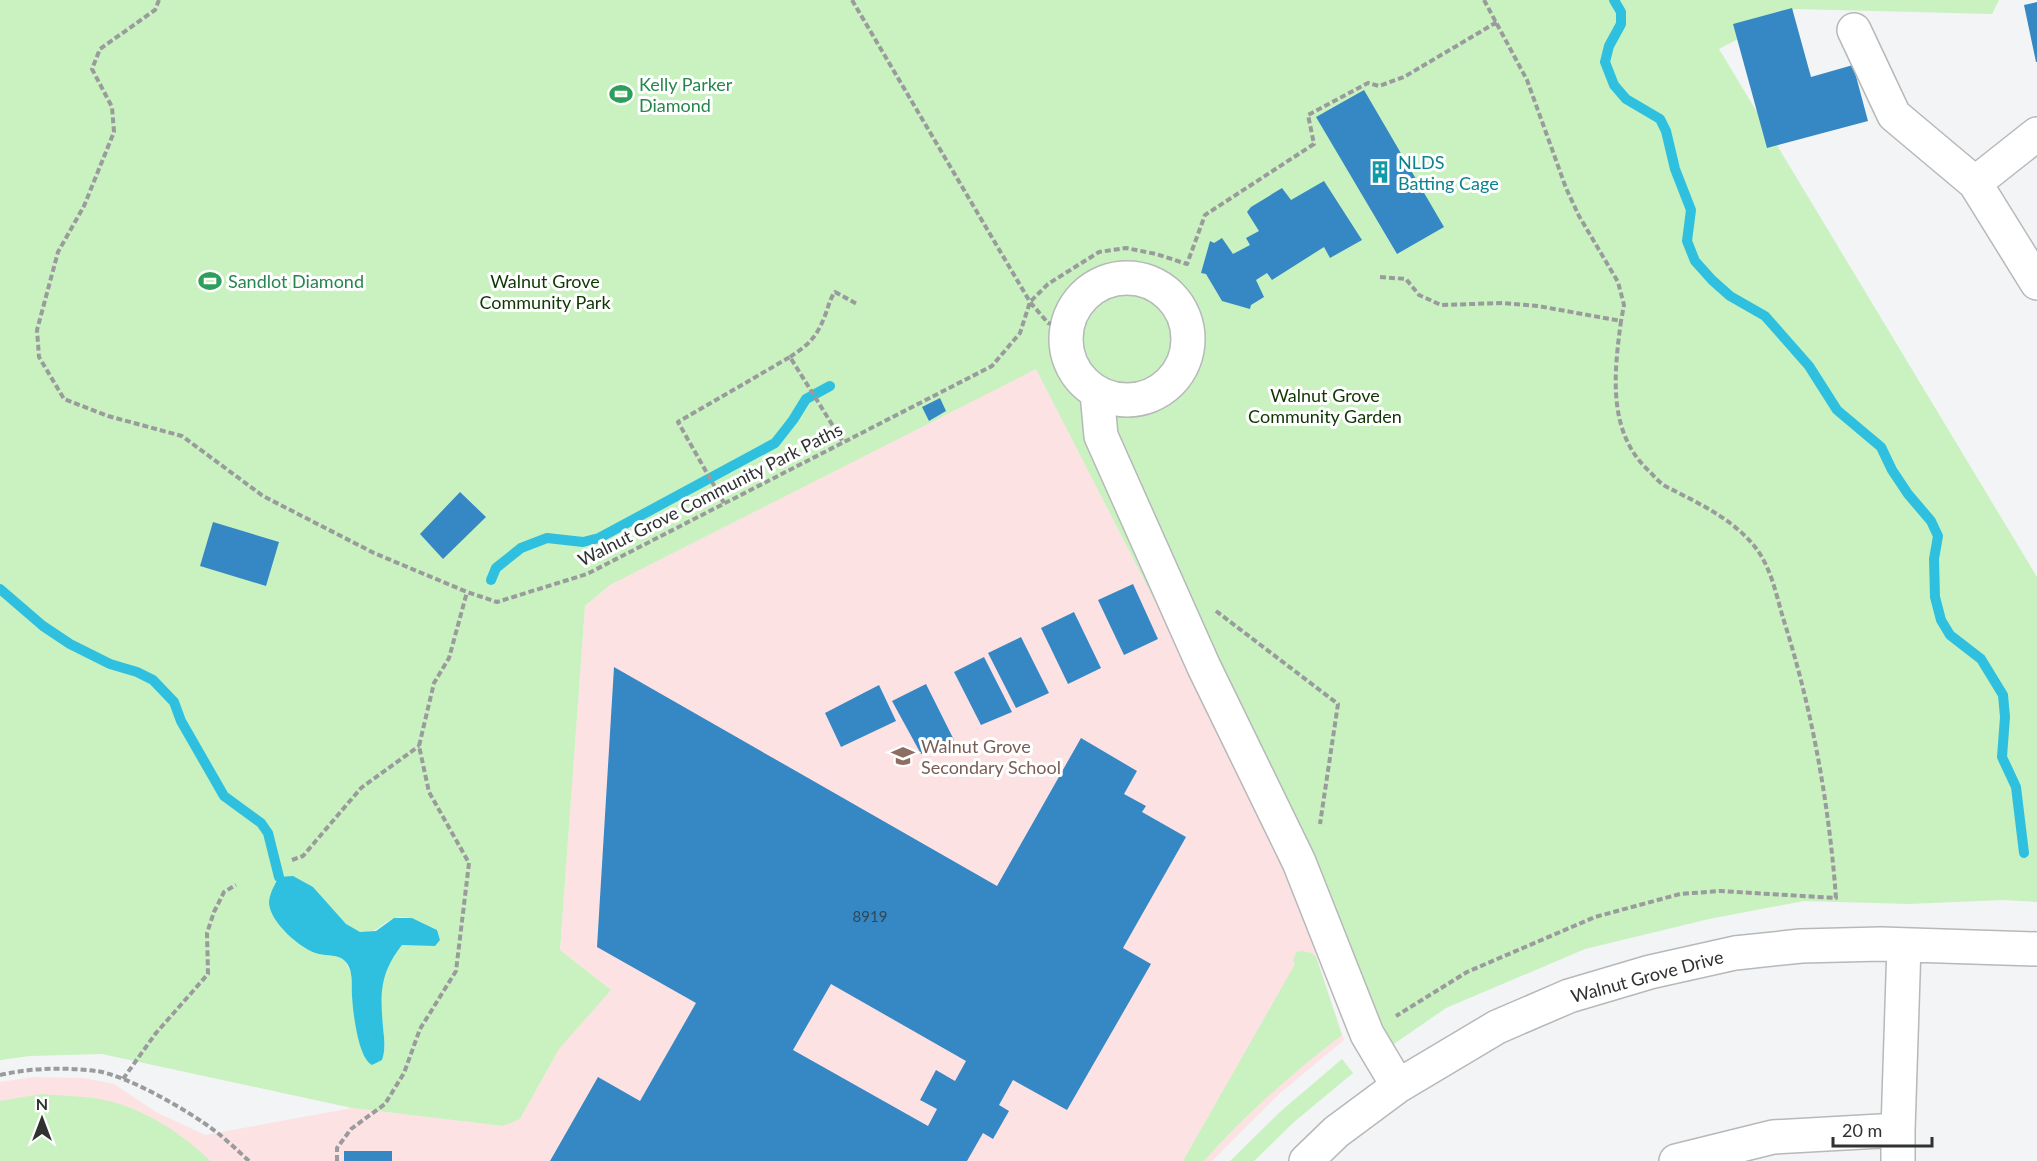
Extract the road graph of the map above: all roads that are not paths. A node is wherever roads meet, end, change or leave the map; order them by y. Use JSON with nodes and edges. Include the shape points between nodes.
{"nodes":[{"id":1,"x":1854,"y":30,"type":"dead end"},
{"id":2,"x":2037,"y":134,"type":"edge"},
{"id":3,"x":1975,"y":183,"type":"junction"},
{"id":4,"x":2037,"y":283,"type":"edge"},
{"id":5,"x":1097,"y":393,"type":"junction"},
{"id":6,"x":1904,"y":945,"type":"junction"},
{"id":7,"x":2037,"y":949,"type":"edge"},
{"id":8,"x":1398,"y":1086,"type":"junction"},
{"id":9,"x":1898,"y":1145,"type":"edge"},
{"id":10,"x":1306,"y":1161,"type":"edge"},
{"id":11,"x":1676,"y":1161,"type":"edge"}],
"edges":[{"from":1,"to":3,"type":"street","via":[[1894,115]]},
{"from":2,"to":3,"type":"street"},
{"from":3,"to":4,"type":"street"},
{"from":5,"to":5,"type":"street","via":[[1071,366],[1065,347],[1066,327],[1073,309],[1085,294],[1102,283],[1121,278],[1141,279],[1159,286],[1185,316],[1189,335],[1187,355],[1179,373],[1151,397],[1114,400]]},
{"from":5,"to":8,"type":"street","via":[[1101,436],[1182,620],[1299,862],[1367,1034]]},
{"from":6,"to":7,"type":"street","name":"Walnut Grove Drive"},
{"from":6,"to":8,"type":"street","name":"Walnut Grove Drive","via":[[1801,946],[1746,952],[1650,972],[1569,996],[1497,1027]]},
{"from":6,"to":9,"type":"street"},
{"from":8,"to":10,"type":"street","name":"Walnut Grove Drive","via":[[1336,1132]]},
{"from":9,"to":11,"type":"street","via":[[1773,1137]]}]}
